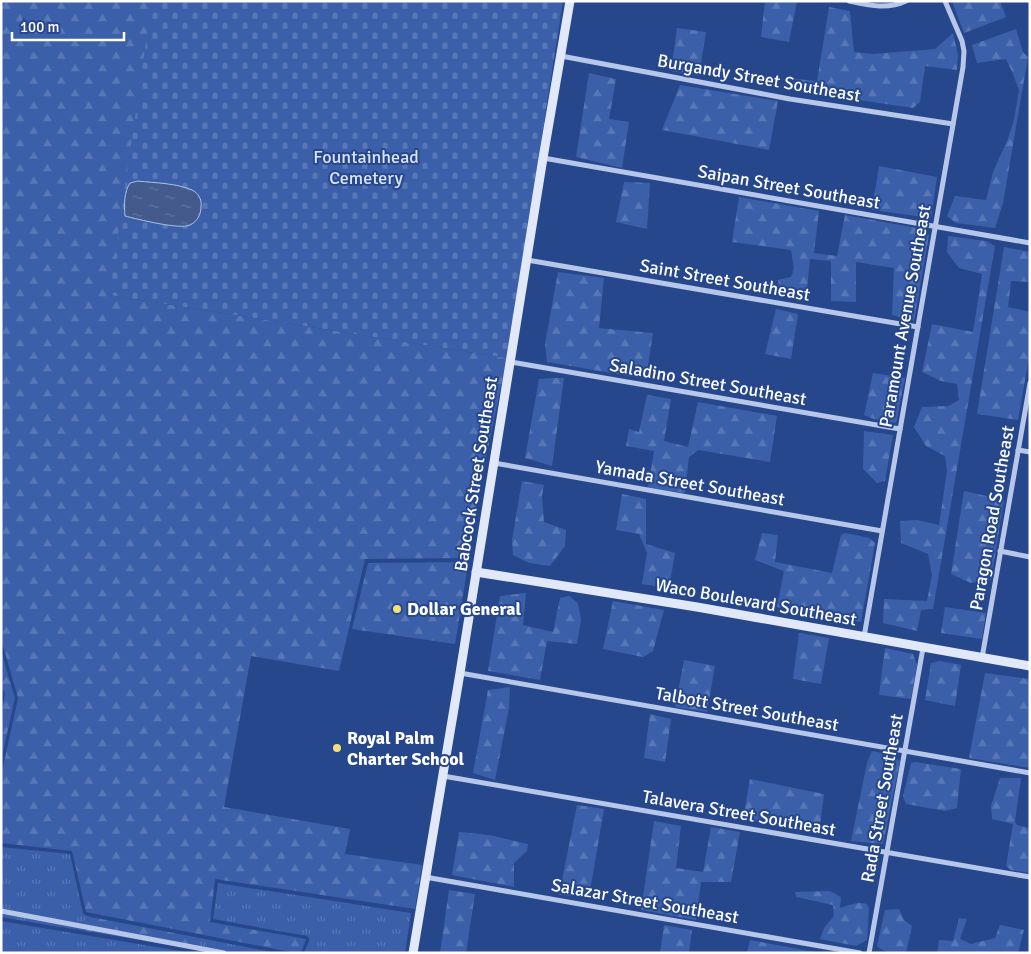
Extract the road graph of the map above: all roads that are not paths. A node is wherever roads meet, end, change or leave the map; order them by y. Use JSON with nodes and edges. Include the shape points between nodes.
{"nodes":[{"id":1,"x":570,"y":1,"type":"edge"},
{"id":2,"x":849,"y":1,"type":"edge"},
{"id":3,"x":906,"y":1,"type":"edge"},
{"id":4,"x":945,"y":1,"type":"edge"},
{"id":5,"x":561,"y":56,"type":"junction"},
{"id":6,"x":953,"y":124,"type":"junction"},
{"id":7,"x":543,"y":158,"type":"junction"},
{"id":8,"x":935,"y":226,"type":"junction"},
{"id":9,"x":1030,"y":243,"type":"edge"},
{"id":10,"x":527,"y":260,"type":"junction"},
{"id":11,"x":918,"y":327,"type":"junction"},
{"id":12,"x":511,"y":362,"type":"junction"},
{"id":13,"x":1030,"y":383,"type":"edge"},
{"id":14,"x":900,"y":429,"type":"junction"},
{"id":15,"x":1018,"y":450,"type":"junction"},
{"id":16,"x":1030,"y":452,"type":"edge"},
{"id":17,"x":494,"y":463,"type":"junction"},
{"id":18,"x":882,"y":531,"type":"junction"},
{"id":19,"x":1000,"y":551,"type":"junction"},
{"id":20,"x":1030,"y":556,"type":"edge"},
{"id":21,"x":476,"y":572,"type":"junction"},
{"id":22,"x":864,"y":637,"type":"junction"},
{"id":23,"x":923,"y":648,"type":"junction"},
{"id":24,"x":982,"y":658,"type":"junction"},
{"id":25,"x":1030,"y":666,"type":"edge"},
{"id":26,"x":460,"y":673,"type":"junction"},
{"id":27,"x":904,"y":751,"type":"junction"},
{"id":28,"x":1030,"y":773,"type":"edge"},
{"id":29,"x":443,"y":776,"type":"junction"},
{"id":30,"x":887,"y":852,"type":"junction"},
{"id":31,"x":425,"y":877,"type":"junction"},
{"id":32,"x":1030,"y":877,"type":"edge"},
{"id":33,"x":1,"y":912,"type":"edge"},
{"id":34,"x":224,"y":953,"type":"edge"},
{"id":35,"x":413,"y":953,"type":"edge"},
{"id":36,"x":860,"y":953,"type":"edge"},
{"id":37,"x":869,"y":953,"type":"edge"}],
"edges":[{"from":1,"to":5,"type":"main road","name":"Babcock Street Southeast"},
{"from":2,"to":3,"type":"street","via":[[878,6],[896,6]]},
{"from":4,"to":6,"type":"street","name":"Paramount Avenue Southeast","via":[[964,51]]},
{"from":5,"to":6,"type":"street","name":"Burgandy Street Southeast","via":[[790,99]]},
{"from":5,"to":7,"type":"main road","name":"Babcock Street Southeast"},
{"from":6,"to":8,"type":"street","name":"Paramount Avenue Southeast"},
{"from":7,"to":8,"type":"street","name":"Saipan Street Southeast"},
{"from":7,"to":10,"type":"main road","name":"Babcock Street Southeast"},
{"from":8,"to":9,"type":"street","name":"Saipan Street Southeast"},
{"from":8,"to":11,"type":"street","name":"Paramount Avenue Southeast"},
{"from":10,"to":11,"type":"street","name":"Saint Street Southeast"},
{"from":10,"to":12,"type":"main road","name":"Babcock Street Southeast"},
{"from":11,"to":14,"type":"street","name":"Paramount Avenue Southeast"},
{"from":12,"to":14,"type":"street","name":"Saladino Street Southeast"},
{"from":12,"to":17,"type":"main road","name":"Babcock Street Southeast"},
{"from":13,"to":15,"type":"street","name":"Paragon Road Southeast"},
{"from":14,"to":18,"type":"street","name":"Paramount Avenue Southeast"},
{"from":15,"to":16,"type":"street"},
{"from":15,"to":19,"type":"street","name":"Paragon Road Southeast"},
{"from":17,"to":18,"type":"street","name":"Yamada Street Southeast"},
{"from":17,"to":21,"type":"main road","name":"Babcock Street Southeast"},
{"from":18,"to":22,"type":"street","name":"Paramount Avenue Southeast"},
{"from":19,"to":20,"type":"street"},
{"from":19,"to":24,"type":"street","name":"Paragon Road Southeast"},
{"from":21,"to":22,"type":"main road","name":"Waco Boulevard Southeast"},
{"from":21,"to":26,"type":"main road","name":"Babcock Street Southeast"},
{"from":22,"to":23,"type":"main road","name":"Waco Boulevard Southeast"},
{"from":23,"to":24,"type":"main road","name":"Waco Boulevard Southeast"},
{"from":23,"to":27,"type":"street","name":"Rada Street Southeast"},
{"from":24,"to":25,"type":"main road","name":"Waco Boulevard Southeast"},
{"from":26,"to":27,"type":"street","name":"Talbott Street Southeast"},
{"from":26,"to":29,"type":"main road","name":"Babcock Street Southeast"},
{"from":27,"to":28,"type":"street","name":"Talbott Street Southeast"},
{"from":27,"to":30,"type":"street","name":"Rada Street Southeast"},
{"from":29,"to":30,"type":"street","name":"Talavera Street Southeast"},
{"from":29,"to":31,"type":"main road","name":"Babcock Street Southeast"},
{"from":30,"to":32,"type":"street","name":"Talavera Street Southeast"},
{"from":30,"to":37,"type":"street","name":"Rada Street Southeast"},
{"from":31,"to":35,"type":"main road","name":"Babcock Street Southeast"},
{"from":31,"to":36,"type":"street","name":"Salazar Street Southeast"},
{"from":33,"to":34,"type":"street"}]}
